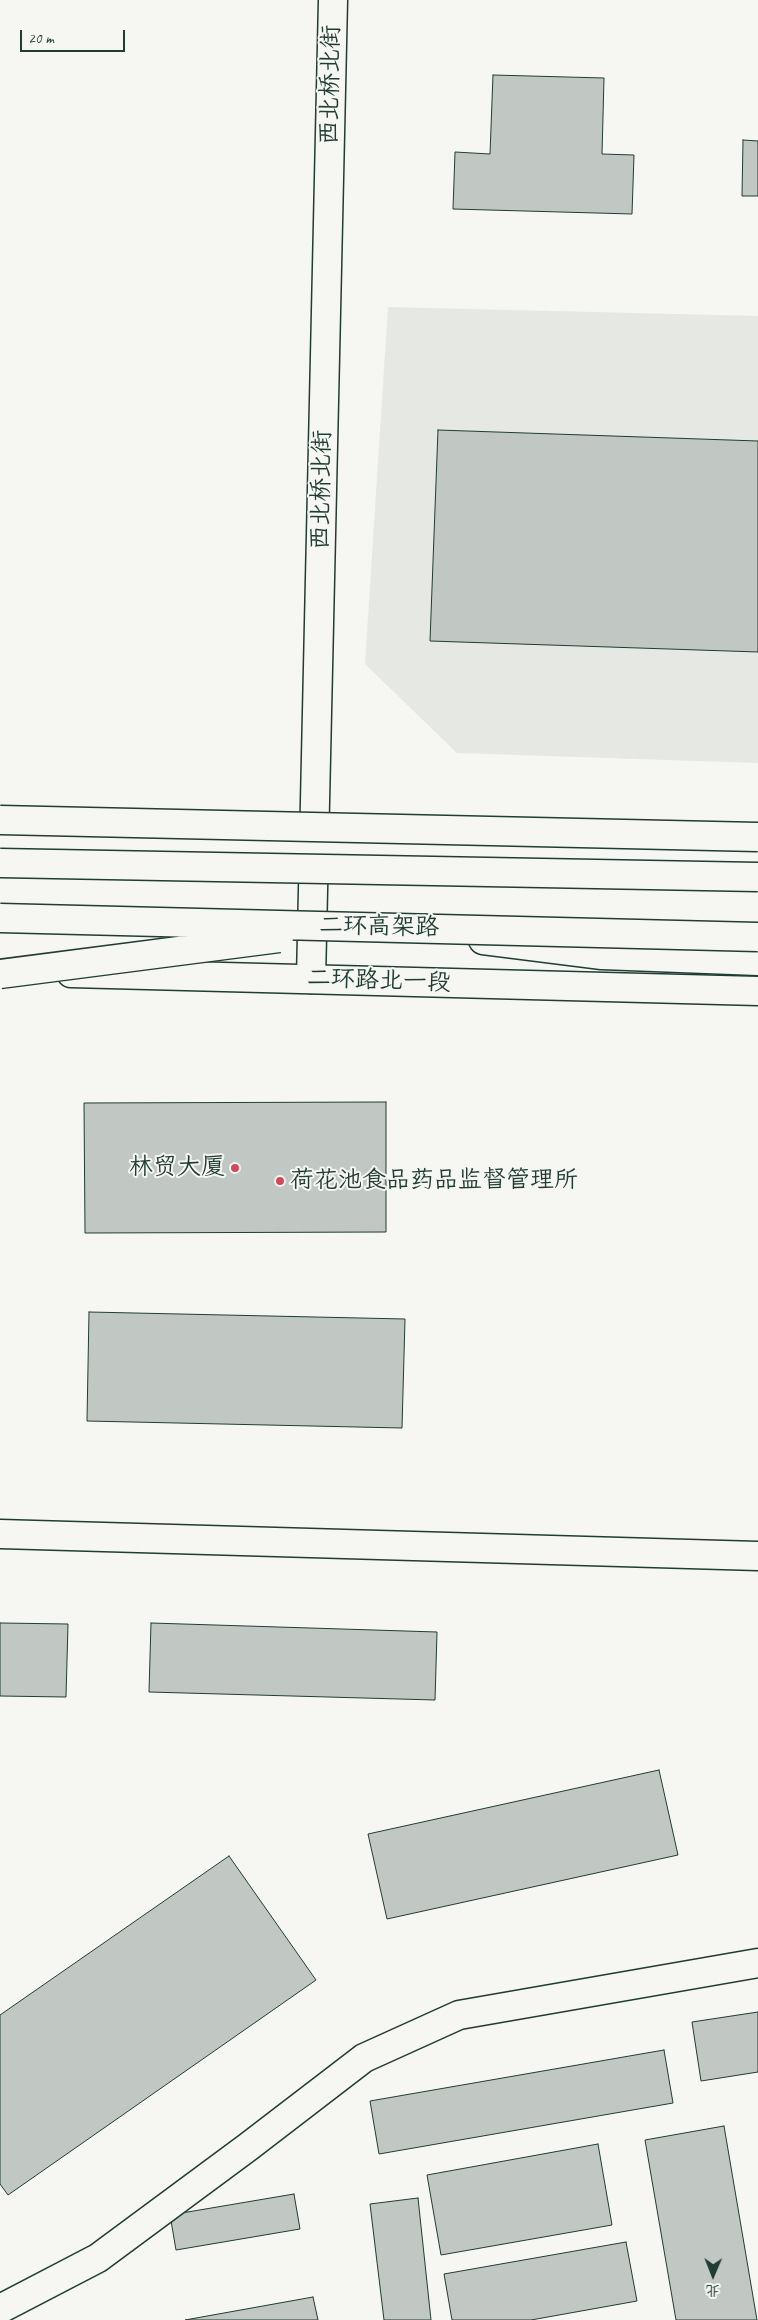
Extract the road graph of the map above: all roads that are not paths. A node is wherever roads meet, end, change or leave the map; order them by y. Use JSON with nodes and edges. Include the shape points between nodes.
{"nodes":[{"id":1,"x":333,"y":0,"type":"edge"},
{"id":2,"x":0,"y":820,"type":"edge"},
{"id":3,"x":758,"y":836,"type":"edge"},
{"id":4,"x":0,"y":839,"type":"edge"},
{"id":5,"x":315,"y":846,"type":"junction"},
{"id":6,"x":758,"y":856,"type":"edge"},
{"id":7,"x":0,"y":862,"type":"edge"},
{"id":8,"x":758,"y":877,"type":"edge"},
{"id":9,"x":0,"y":918,"type":"edge"},
{"id":10,"x":370,"y":927,"type":"junction"},
{"id":11,"x":758,"y":937,"type":"edge"},
{"id":12,"x":758,"y":961,"type":"edge"},
{"id":13,"x":0,"y":972,"type":"edge"},
{"id":14,"x":311,"y":979,"type":"junction"},
{"id":15,"x":758,"y":991,"type":"edge"},
{"id":16,"x":0,"y":1534,"type":"edge"},
{"id":17,"x":758,"y":1556,"type":"edge"},
{"id":18,"x":758,"y":1963,"type":"edge"},
{"id":19,"x":0,"y":2308,"type":"edge"}],
"edges":[{"from":1,"to":5,"type":"main road","name":"西北桥北街"},
{"from":2,"to":3,"type":"main road","bridge":true},
{"from":4,"to":5,"type":"main road"},
{"from":5,"to":6,"type":"main road"},
{"from":5,"to":14,"type":"main road","name":"西北桥北街"},
{"from":7,"to":8,"type":"main road","bridge":true},
{"from":9,"to":10,"type":"main road","name":"二环高架路","bridge":true},
{"from":10,"to":11,"type":"main road","name":"二环高架路","bridge":true},
{"from":10,"to":12,"type":"main road","bridge":true,"via":[[602,955]]},
{"from":10,"to":13,"type":"main road","bridge":true},
{"from":13,"to":14,"type":"main road","name":"二环路北一段"},
{"from":14,"to":15,"type":"main road","name":"二环路北一段"},
{"from":16,"to":17,"type":"main road"},
{"from":18,"to":19,"type":"main road","via":[[458,2015],[381,2050],[364,2058],[98,2258]]}]}
